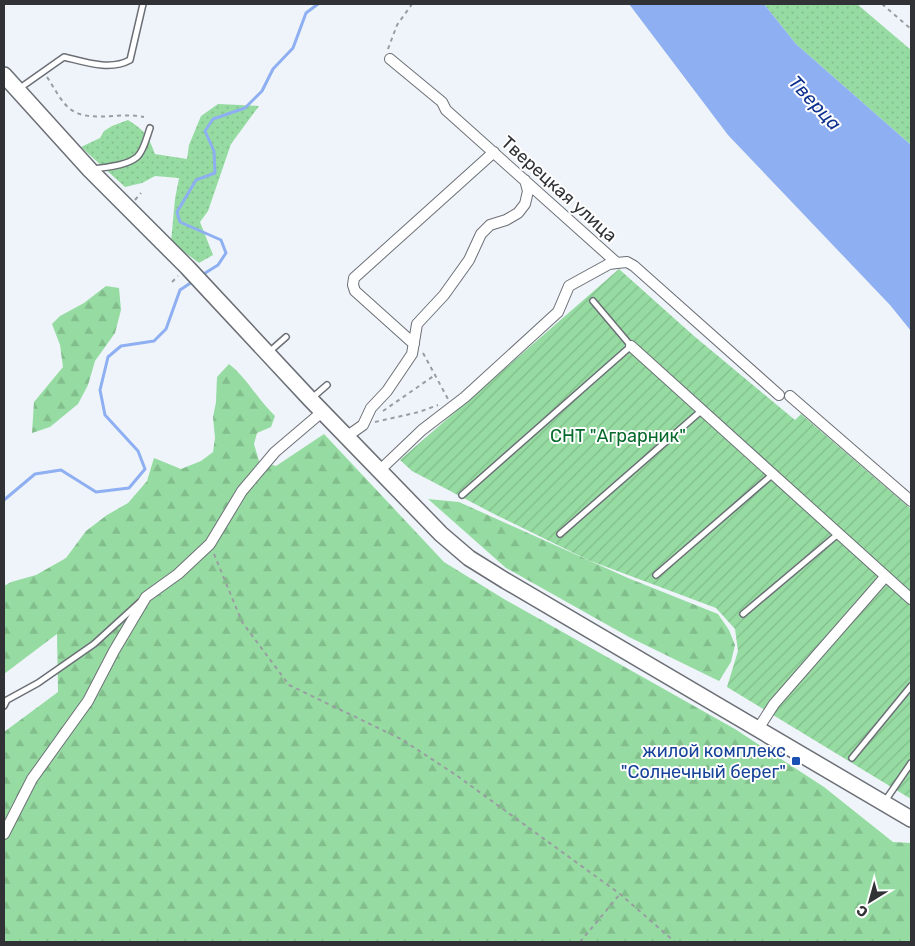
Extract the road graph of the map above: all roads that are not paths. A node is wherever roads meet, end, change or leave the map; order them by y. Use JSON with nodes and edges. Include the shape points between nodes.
{"nodes":[{"id":1,"x":143,"y":4,"type":"edge"},
{"id":2,"x":390,"y":59,"type":"road end"},
{"id":3,"x":4,"y":75,"type":"edge"},
{"id":4,"x":17,"y":90,"type":"junction"},
{"id":5,"x":150,"y":128,"type":"dead end"},
{"id":6,"x":494,"y":152,"type":"junction"},
{"id":7,"x":90,"y":170,"type":"junction"},
{"id":8,"x":525,"y":180,"type":"junction"},
{"id":9,"x":617,"y":262,"type":"junction"},
{"id":10,"x":593,"y":301,"type":"dead end"},
{"id":11,"x":286,"y":337,"type":"dead end"},
{"id":12,"x":414,"y":344,"type":"junction"},
{"id":13,"x":631,"y":346,"type":"junction"},
{"id":14,"x":268,"y":353,"type":"junction"},
{"id":15,"x":327,"y":385,"type":"dead end"},
{"id":16,"x":310,"y":399,"type":"junction"},
{"id":17,"x":701,"y":411,"type":"junction"},
{"id":18,"x":322,"y":412,"type":"junction"},
{"id":19,"x":346,"y":437,"type":"junction"},
{"id":20,"x":380,"y":471,"type":"junction"},
{"id":21,"x":773,"y":474,"type":"junction"},
{"id":22,"x":462,"y":495,"type":"dead end"},
{"id":23,"x":911,"y":501,"type":"edge"},
{"id":24,"x":560,"y":534,"type":"dead end"},
{"id":25,"x":838,"y":534,"type":"junction"},
{"id":26,"x":656,"y":575,"type":"dead end"},
{"id":27,"x":885,"y":577,"type":"junction"},
{"id":28,"x":146,"y":597,"type":"junction"},
{"id":29,"x":911,"y":599,"type":"edge"},
{"id":30,"x":743,"y":614,"type":"dead end"},
{"id":31,"x":911,"y":686,"type":"edge"},
{"id":32,"x":4,"y":706,"type":"edge"},
{"id":33,"x":758,"y":729,"type":"junction"},
{"id":34,"x":852,"y":758,"type":"dead end"},
{"id":35,"x":911,"y":763,"type":"edge"},
{"id":36,"x":883,"y":803,"type":"junction"},
{"id":37,"x":911,"y":820,"type":"edge"},
{"id":38,"x":5,"y":831,"type":"edge"}],
"edges":[{"from":1,"to":4,"type":"lane","via":[[130,60],[113,66],[64,58]]},
{"from":2,"to":6,"type":"street","name":"Тверецкая улица","via":[[442,102],[446,110]]},
{"from":3,"to":4,"type":"main road"},
{"from":4,"to":7,"type":"main road"},
{"from":5,"to":7,"type":"lane","via":[[136,157],[124,164]]},
{"from":6,"to":8,"type":"street","name":"Тверецкая улица"},
{"from":6,"to":12,"type":"street","via":[[354,278],[352,285],[355,291]]},
{"from":7,"to":14,"type":"main road"},
{"from":8,"to":9,"type":"street","name":"Тверецкая улица"},
{"from":8,"to":12,"type":"street","via":[[528,191],[525,204],[518,213],[490,225],[481,234],[469,260],[444,295],[416,324]]},
{"from":9,"to":20,"type":"street","via":[[569,286],[558,312],[464,398],[422,430]]},
{"from":9,"to":23,"type":"street","name":"Тверецкая улица","via":[[634,266]]},
{"from":10,"to":13,"type":"lane"},
{"from":11,"to":14,"type":"lane"},
{"from":12,"to":19,"type":"street","via":[[412,354],[383,397],[371,408],[363,424]]},
{"from":13,"to":17,"type":"street"},
{"from":13,"to":22,"type":"lane"},
{"from":14,"to":16,"type":"main road"},
{"from":15,"to":16,"type":"lane"},
{"from":16,"to":18,"type":"main road"},
{"from":17,"to":21,"type":"street"},
{"from":17,"to":24,"type":"lane"},
{"from":18,"to":19,"type":"main road"},
{"from":18,"to":28,"type":"street","via":[[274,452],[242,491],[210,544],[178,574]]},
{"from":19,"to":20,"type":"main road"},
{"from":20,"to":33,"type":"main road","via":[[448,541],[477,563]]},
{"from":21,"to":25,"type":"street"},
{"from":21,"to":26,"type":"lane"},
{"from":25,"to":27,"type":"street"},
{"from":25,"to":30,"type":"lane"},
{"from":27,"to":29,"type":"street"},
{"from":27,"to":33,"type":"street","via":[[774,704]]},
{"from":28,"to":32,"type":"lane","via":[[94,644],[7,700]]},
{"from":28,"to":38,"type":"street","via":[[88,701],[32,779]]},
{"from":31,"to":34,"type":"lane"},
{"from":33,"to":36,"type":"main road"},
{"from":35,"to":36,"type":"lane"},
{"from":36,"to":37,"type":"main road"}]}
